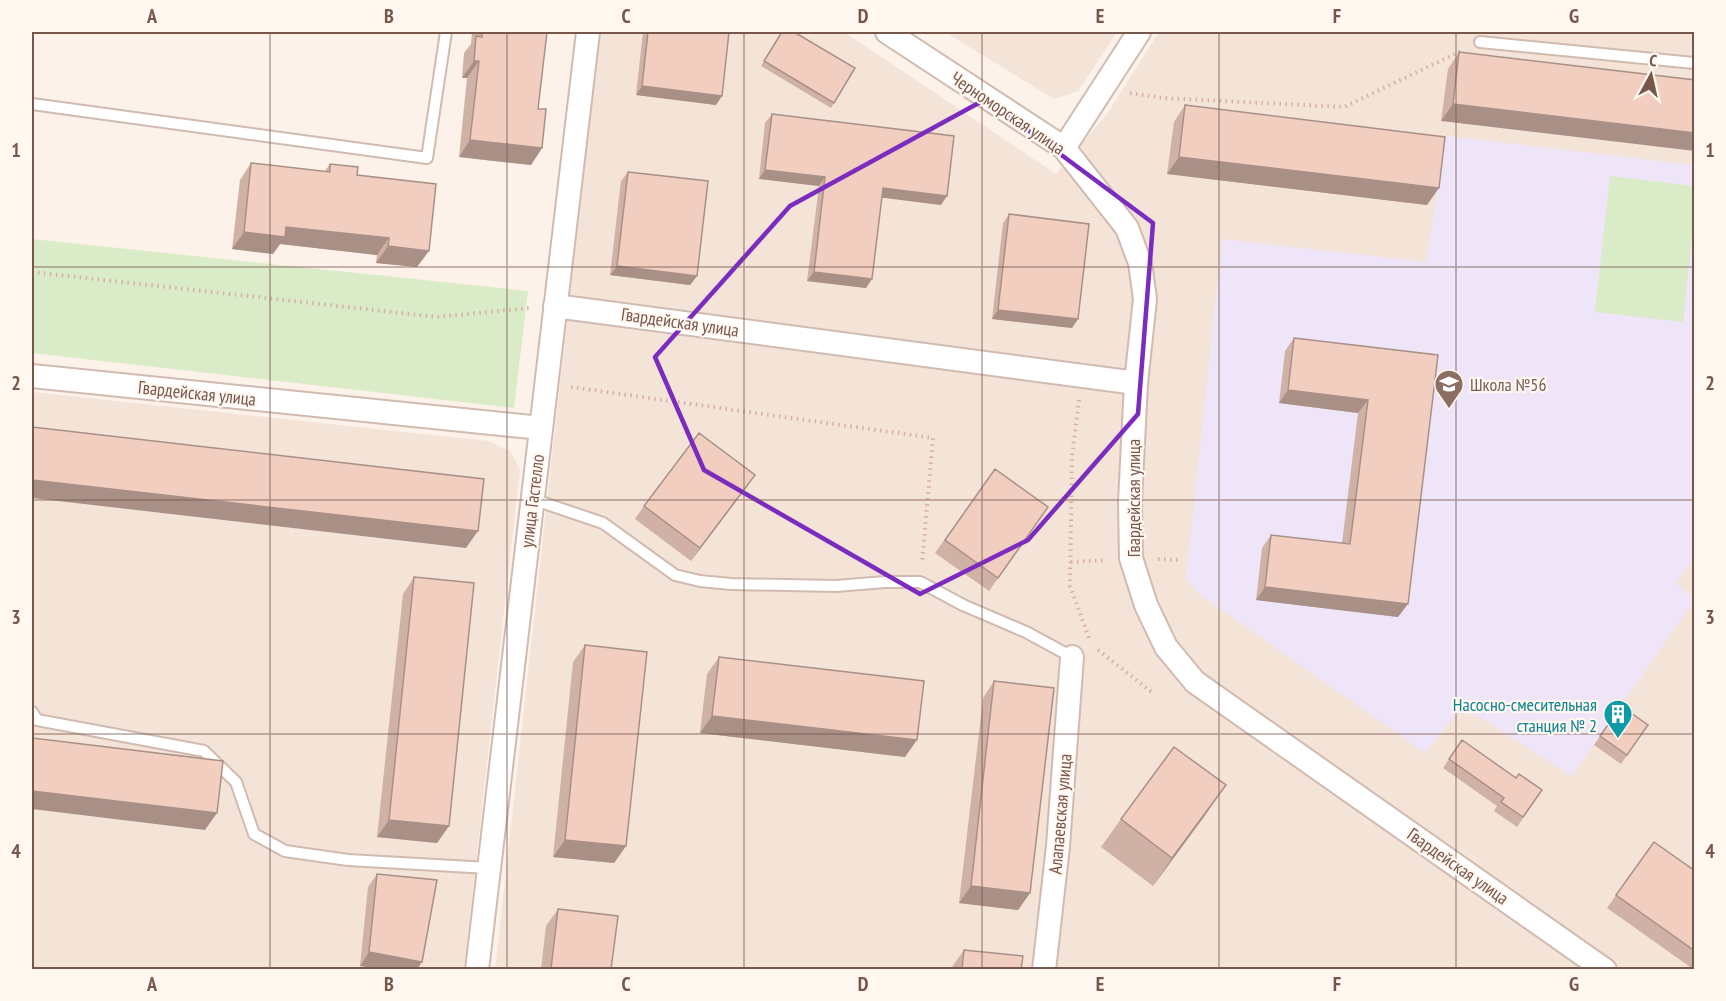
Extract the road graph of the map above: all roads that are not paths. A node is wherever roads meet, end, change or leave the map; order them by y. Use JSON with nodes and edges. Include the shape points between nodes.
{"nodes":[{"id":1,"x":446,"y":32,"type":"edge"},
{"id":2,"x":588,"y":32,"type":"edge"},
{"id":3,"x":887,"y":32,"type":"edge"},
{"id":4,"x":1139,"y":32,"type":"edge"},
{"id":5,"x":1480,"y":42,"type":"road end"},
{"id":6,"x":1695,"y":63,"type":"edge"},
{"id":7,"x":32,"y":104,"type":"edge"},
{"id":8,"x":1064,"y":148,"type":"junction"},
{"id":9,"x":555,"y":306,"type":"junction"},
{"id":10,"x":32,"y":376,"type":"edge"},
{"id":11,"x":1136,"y":383,"type":"junction"},
{"id":12,"x":541,"y":428,"type":"junction"},
{"id":13,"x":532,"y":499,"type":"junction"},
{"id":14,"x":1072,"y":657,"type":"joint"},
{"id":15,"x":32,"y":712,"type":"edge"},
{"id":16,"x":489,"y":868,"type":"junction"},
{"id":17,"x":477,"y":969,"type":"edge"},
{"id":18,"x":1044,"y":969,"type":"edge"},
{"id":19,"x":1605,"y":969,"type":"edge"}],
"edges":[{"from":1,"to":7,"type":"lane","via":[[427,158]]},
{"from":2,"to":9,"type":"street","name":"улица Гастелло"},
{"from":3,"to":8,"type":"street","name":"Черноморская улица"},
{"from":4,"to":8,"type":"street"},
{"from":5,"to":6,"type":"lane"},
{"from":8,"to":11,"type":"street","name":"Черноморская улица","via":[[1127,228],[1140,263],[1145,299]]},
{"from":9,"to":11,"type":"street","name":"Гвардейская улица"},
{"from":9,"to":12,"type":"street","name":"улица Гастелло"},
{"from":10,"to":12,"type":"street","name":"Гвардейская улица"},
{"from":11,"to":19,"type":"street","name":"Гвардейская улица","via":[[1131,558],[1146,605],[1166,647],[1195,682]]},
{"from":12,"to":13,"type":"street","name":"улица Гастелло"},
{"from":13,"to":14,"type":"lane","via":[[603,523],[675,575],[731,584],[836,586],[920,582]]},
{"from":13,"to":16,"type":"street","name":"улица Гастелло"},
{"from":14,"to":18,"type":"street","name":"Алапаевская улица"},
{"from":15,"to":16,"type":"lane","via":[[37,720],[204,751],[236,782],[254,834],[285,851],[348,860]]},
{"from":16,"to":17,"type":"street","name":"улица Гастелло"}]}
